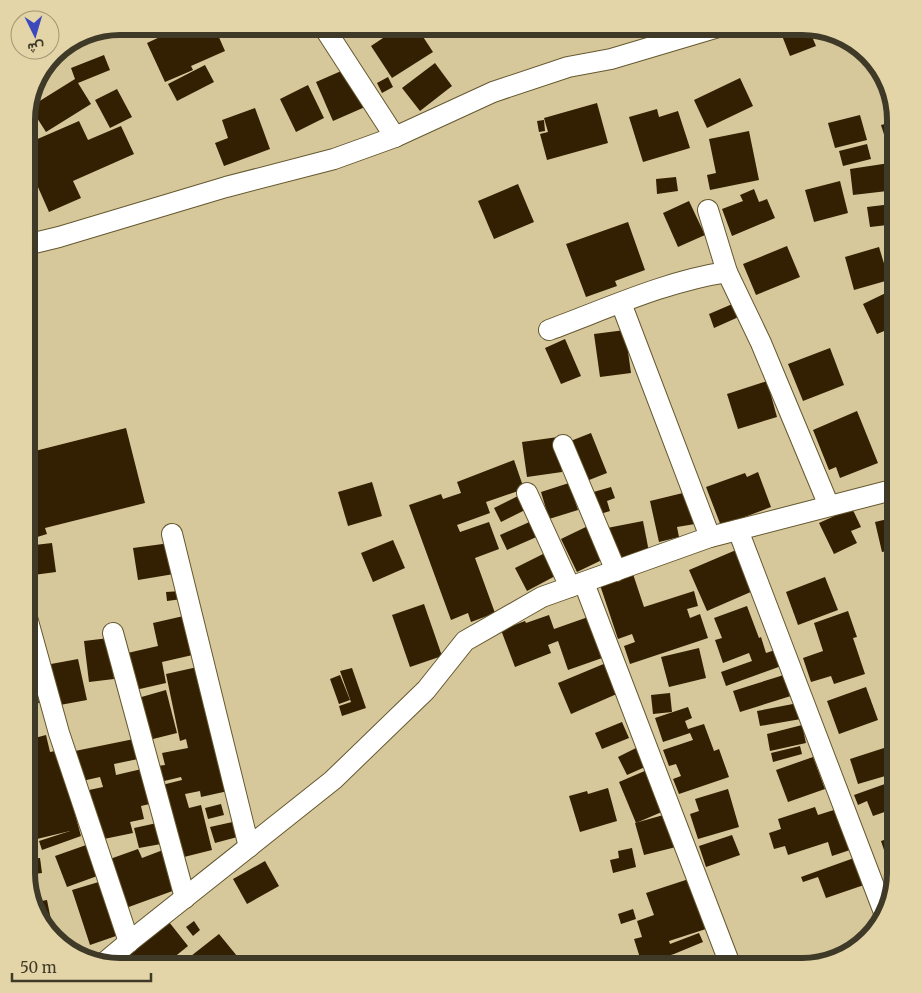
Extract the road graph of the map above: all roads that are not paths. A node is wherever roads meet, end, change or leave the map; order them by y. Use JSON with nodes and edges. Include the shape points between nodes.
{"nodes":[{"id":1,"x":329,"y":35,"type":"edge"},
{"id":2,"x":692,"y":35,"type":"edge"},
{"id":3,"x":395,"y":137,"type":"junction"},
{"id":4,"x":708,"y":210,"type":"dead end"},
{"id":5,"x":35,"y":243,"type":"edge"},
{"id":6,"x":727,"y":272,"type":"junction"},
{"id":7,"x":620,"y":303,"type":"junction"},
{"id":8,"x":549,"y":330,"type":"dead end"},
{"id":9,"x":563,"y":445,"type":"dead end"},
{"id":10,"x":887,"y":491,"type":"edge"},
{"id":11,"x":527,"y":493,"type":"dead end"},
{"id":12,"x":829,"y":506,"type":"junction"},
{"id":13,"x":738,"y":530,"type":"junction"},
{"id":14,"x":172,"y":534,"type":"dead end"},
{"id":15,"x":710,"y":537,"type":"junction"},
{"id":16,"x":616,"y":571,"type":"junction"},
{"id":17,"x":577,"y":585,"type":"junction"},
{"id":18,"x":113,"y":633,"type":"dead end"},
{"id":19,"x":35,"y":646,"type":"edge"},
{"id":20,"x":249,"y":847,"type":"junction"},
{"id":21,"x":185,"y":898,"type":"junction"},
{"id":22,"x":881,"y":903,"type":"edge"},
{"id":23,"x":128,"y":942,"type":"junction"},
{"id":24,"x":111,"y":957,"type":"edge"},
{"id":25,"x":727,"y":958,"type":"edge"}],
"edges":[{"from":1,"to":3,"type":"street"},
{"from":2,"to":3,"type":"street","via":[[611,59],[568,67],[493,92]]},
{"from":3,"to":5,"type":"street","via":[[334,159]]},
{"from":4,"to":6,"type":"street"},
{"from":6,"to":7,"type":"street","via":[[666,286]]},
{"from":6,"to":12,"type":"street","via":[[761,342]]},
{"from":7,"to":8,"type":"street"},
{"from":7,"to":15,"type":"street"},
{"from":9,"to":16,"type":"street"},
{"from":10,"to":12,"type":"street"},
{"from":11,"to":17,"type":"street"},
{"from":12,"to":13,"type":"street"},
{"from":13,"to":15,"type":"street"},
{"from":13,"to":22,"type":"street"},
{"from":14,"to":20,"type":"street"},
{"from":15,"to":16,"type":"street"},
{"from":16,"to":17,"type":"street"},
{"from":17,"to":20,"type":"street","via":[[542,597],[465,641],[426,690],[333,780]]},
{"from":17,"to":25,"type":"street"},
{"from":18,"to":21,"type":"street"},
{"from":19,"to":23,"type":"street","via":[[59,733]]},
{"from":20,"to":21,"type":"street"},
{"from":21,"to":23,"type":"street"},
{"from":23,"to":24,"type":"street"}]}
